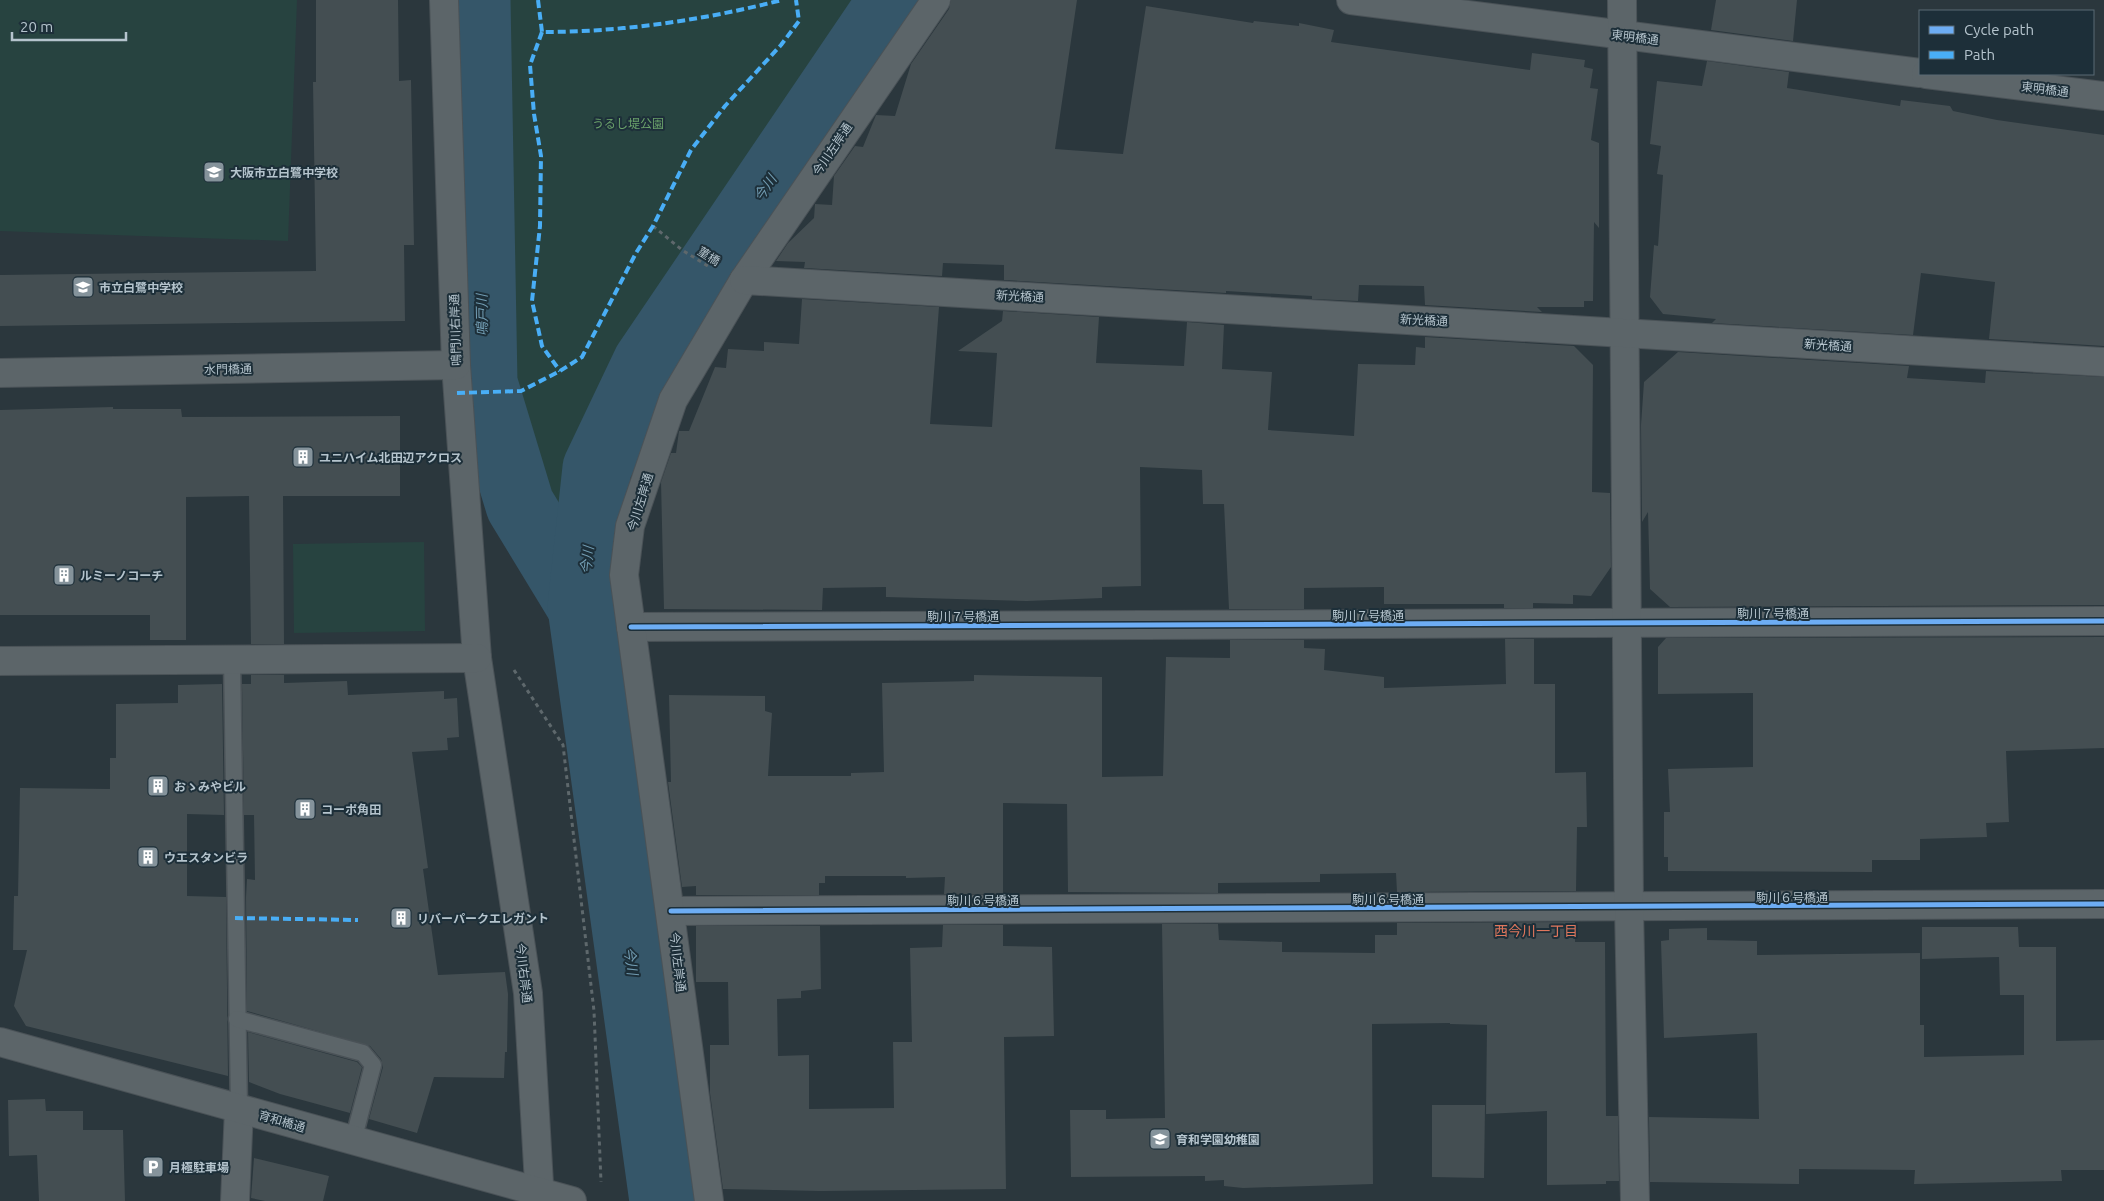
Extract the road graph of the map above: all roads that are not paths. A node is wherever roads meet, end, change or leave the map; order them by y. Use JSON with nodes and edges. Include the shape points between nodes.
{"nodes":[{"id":1,"x":444,"y":0,"type":"edge"},
{"id":2,"x":936,"y":0,"type":"edge"},
{"id":3,"x":1350,"y":0,"type":"edge"},
{"id":4,"x":1622,"y":0,"type":"edge"},
{"id":5,"x":1622,"y":35,"type":"junction"},
{"id":6,"x":1919,"y":73,"type":"edge"},
{"id":7,"x":1934,"y":75,"type":"edge"},
{"id":8,"x":2104,"y":96,"type":"edge"},
{"id":9,"x":732,"y":276,"type":"junction"},
{"id":10,"x":1624,"y":332,"type":"junction"},
{"id":11,"x":2104,"y":362,"type":"edge"},
{"id":12,"x":456,"y":365,"type":"junction"},
{"id":13,"x":0,"y":374,"type":"edge"},
{"id":14,"x":2104,"y":621,"type":"edge"},
{"id":15,"x":1627,"y":624,"type":"junction"},
{"id":16,"x":631,"y":627,"type":"junction"},
{"id":17,"x":477,"y":658,"type":"junction"},
{"id":18,"x":232,"y":659,"type":"junction"},
{"id":19,"x":0,"y":661,"type":"edge"},
{"id":20,"x":2104,"y":904,"type":"edge"},
{"id":21,"x":1628,"y":908,"type":"junction"},
{"id":22,"x":671,"y":911,"type":"junction"},
{"id":23,"x":237,"y":1019,"type":"junction"},
{"id":24,"x":0,"y":1042,"type":"edge"},
{"id":25,"x":238,"y":1109,"type":"junction"},
{"id":26,"x":353,"y":1141,"type":"junction"},
{"id":27,"x":553,"y":1199,"type":"edge"},
{"id":28,"x":235,"y":1201,"type":"edge"},
{"id":29,"x":709,"y":1201,"type":"edge"},
{"id":30,"x":1635,"y":1201,"type":"edge"}],
"edges":[{"from":1,"to":12,"type":"street","name":"鳴門川右岸通"},
{"from":2,"to":9,"type":"street","name":"今川左岸通"},
{"from":3,"to":5,"type":"street","name":"東明橋通"},
{"from":4,"to":5,"type":"street"},
{"from":5,"to":6,"type":"street","name":"東明橋通"},
{"from":5,"to":10,"type":"street"},
{"from":7,"to":8,"type":"street","name":"東明橋通"},
{"from":9,"to":10,"type":"street","name":"新光橋通"},
{"from":9,"to":16,"type":"street","name":"今川左岸通","via":[[673,400],[630,526],[624,575]]},
{"from":10,"to":11,"type":"street","name":"新光橋通"},
{"from":10,"to":15,"type":"street"},
{"from":12,"to":13,"type":"street","name":"水門橋通"},
{"from":12,"to":17,"type":"street","name":"鳴門川右岸通"},
{"from":14,"to":15,"type":"street","name":"駒川７号橋通"},
{"from":15,"to":16,"type":"street","name":"駒川７号橋通"},
{"from":15,"to":21,"type":"street"},
{"from":16,"to":22,"type":"street","name":"今川左岸通"},
{"from":17,"to":18,"type":"street"},
{"from":17,"to":27,"type":"street","name":"今川右岸通","via":[[528,992]]},
{"from":18,"to":19,"type":"street"},
{"from":18,"to":23,"type":"lane"},
{"from":20,"to":21,"type":"street","name":"駒川６号橋通"},
{"from":21,"to":22,"type":"street","name":"駒川６号橋通"},
{"from":21,"to":30,"type":"street"},
{"from":22,"to":29,"type":"street","name":"今川左岸通"},
{"from":23,"to":25,"type":"lane"},
{"from":23,"to":26,"type":"lane","via":[[363,1053],[373,1065]]},
{"from":24,"to":25,"type":"street","name":"育和橋通"},
{"from":25,"to":26,"type":"street","name":"育和橋通"},
{"from":25,"to":28,"type":"street"},
{"from":26,"to":27,"type":"street","name":"育和橋通"}]}
